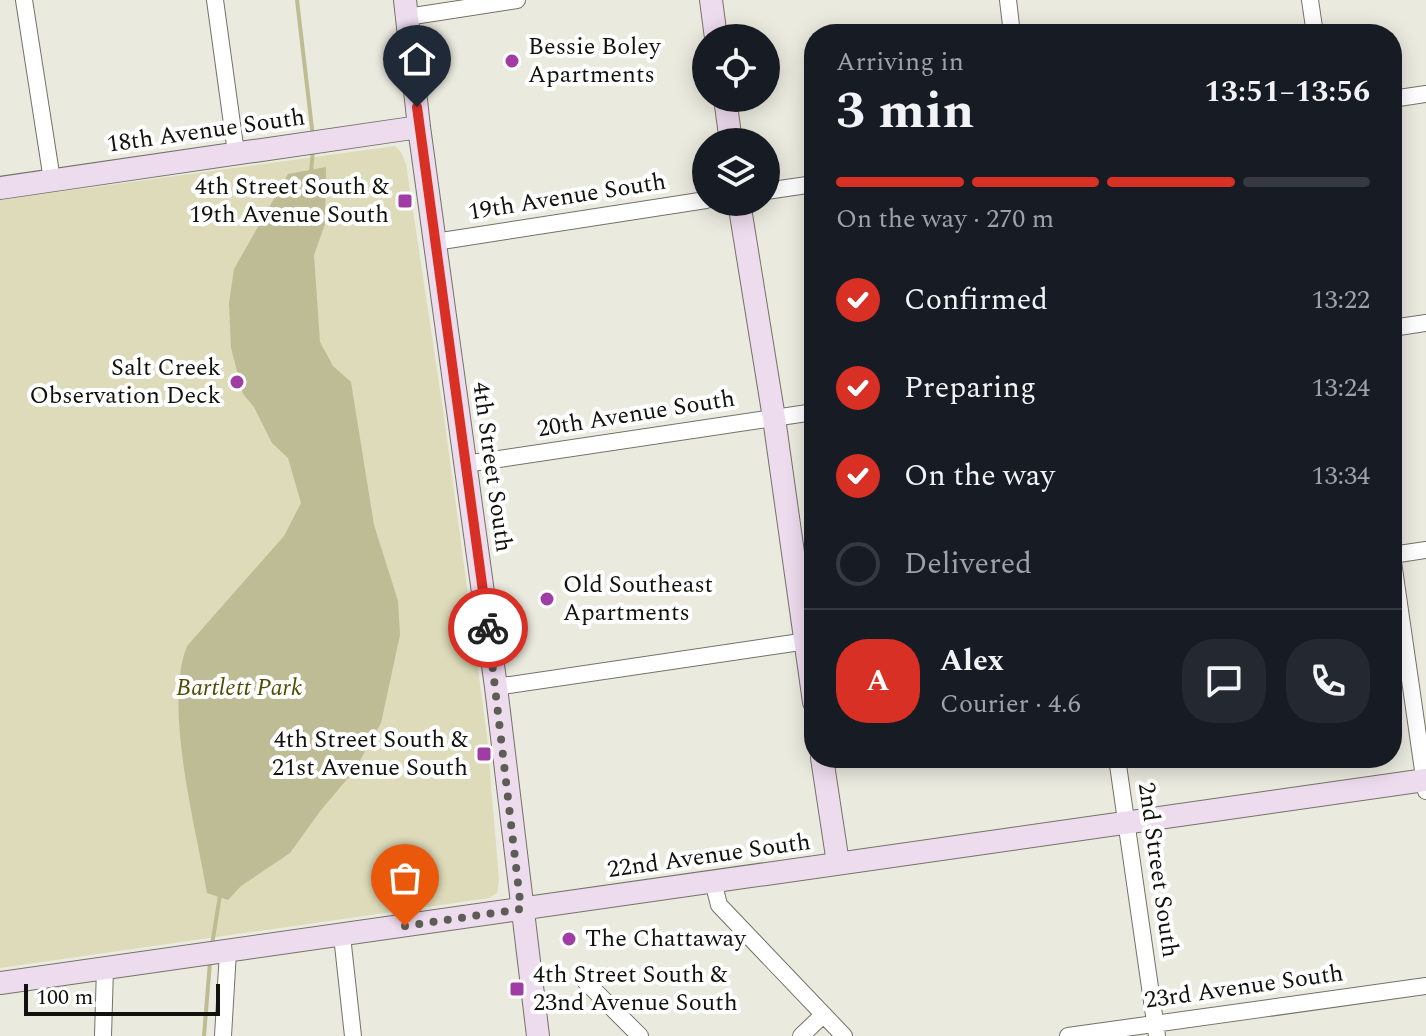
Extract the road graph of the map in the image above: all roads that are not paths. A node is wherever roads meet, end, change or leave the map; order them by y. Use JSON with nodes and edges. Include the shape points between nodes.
{"nodes":[{"id":1,"x":24,"y":0,"type":"edge"},
{"id":2,"x":215,"y":0,"type":"edge"},
{"id":3,"x":517,"y":0,"type":"edge"},
{"id":4,"x":711,"y":0,"type":"edge"},
{"id":5,"x":1008,"y":0,"type":"edge"},
{"id":6,"x":1310,"y":0,"type":"edge"},
{"id":7,"x":406,"y":8,"type":"edge"},
{"id":8,"x":714,"y":24,"type":"edge"},
{"id":9,"x":1011,"y":24,"type":"edge"},
{"id":10,"x":1314,"y":24,"type":"edge"},
{"id":11,"x":1426,"y":94,"type":"edge"},
{"id":12,"x":1402,"y":98,"type":"edge"},
{"id":13,"x":419,"y":127,"type":"junction"},
{"id":14,"x":236,"y":153,"type":"junction"},
{"id":15,"x":52,"y":180,"type":"junction"},
{"id":16,"x":804,"y":185,"type":"edge"},
{"id":17,"x":0,"y":188,"type":"edge"},
{"id":18,"x":780,"y":189,"type":"edge"},
{"id":19,"x":692,"y":202,"type":"edge"},
{"id":20,"x":741,"y":216,"type":"edge"},
{"id":21,"x":435,"y":242,"type":"junction"},
{"id":22,"x":1426,"y":323,"type":"edge"},
{"id":23,"x":1402,"y":327,"type":"edge"},
{"id":24,"x":804,"y":414,"type":"edge"},
{"id":25,"x":774,"y":418,"type":"junction"},
{"id":26,"x":465,"y":464,"type":"junction"},
{"id":27,"x":1426,"y":550,"type":"edge"},
{"id":28,"x":1402,"y":554,"type":"edge"},
{"id":29,"x":804,"y":604,"type":"edge"},
{"id":30,"x":1402,"y":622,"type":"edge"},
{"id":31,"x":804,"y":642,"type":"edge"},
{"id":32,"x":496,"y":687,"type":"junction"},
{"id":33,"x":824,"y":768,"type":"edge"},
{"id":34,"x":1119,"y":768,"type":"edge"},
{"id":35,"x":1426,"y":784,"type":"edge"},
{"id":36,"x":1127,"y":823,"type":"junction"},
{"id":37,"x":838,"y":863,"type":"junction"},
{"id":38,"x":713,"y":881,"type":"junction"},
{"id":39,"x":521,"y":909,"type":"junction"},
{"id":40,"x":342,"y":936,"type":"junction"},
{"id":41,"x":228,"y":951,"type":"junction"},
{"id":42,"x":105,"y":968,"type":"junction"},
{"id":43,"x":585,"y":981,"type":"dead end"},
{"id":44,"x":0,"y":983,"type":"edge"},
{"id":45,"x":1426,"y":986,"type":"edge"},
{"id":46,"x":823,"y":1015,"type":"junction"},
{"id":47,"x":1156,"y":1030,"type":"edge"},
{"id":48,"x":103,"y":1036,"type":"edge"},
{"id":49,"x":223,"y":1036,"type":"edge"},
{"id":50,"x":353,"y":1036,"type":"edge"},
{"id":51,"x":538,"y":1036,"type":"edge"},
{"id":52,"x":640,"y":1036,"type":"edge"},
{"id":53,"x":801,"y":1036,"type":"edge"},
{"id":54,"x":844,"y":1036,"type":"edge"},
{"id":55,"x":1068,"y":1036,"type":"edge"}],
"edges":[{"from":1,"to":15,"type":"street"},
{"from":2,"to":14,"type":"street"},
{"from":3,"to":7,"type":"street"},
{"from":4,"to":8,"type":"street"},
{"from":5,"to":9,"type":"street"},
{"from":6,"to":10,"type":"street"},
{"from":7,"to":13,"type":"street","name":"4th Street South"},
{"from":11,"to":12,"type":"street"},
{"from":13,"to":14,"type":"street","name":"18th Avenue South"},
{"from":13,"to":21,"type":"street","name":"4th Street South"},
{"from":14,"to":15,"type":"street","name":"18th Avenue South"},
{"from":15,"to":17,"type":"street","name":"18th Avenue South"},
{"from":16,"to":18,"type":"street"},
{"from":19,"to":21,"type":"street","name":"19th Avenue South"},
{"from":20,"to":25,"type":"street"},
{"from":21,"to":26,"type":"street","name":"4th Street South"},
{"from":22,"to":23,"type":"street"},
{"from":24,"to":25,"type":"street","name":"20th Avenue South"},
{"from":25,"to":26,"type":"street","name":"20th Avenue South"},
{"from":25,"to":29,"type":"street"},
{"from":26,"to":32,"type":"street","name":"4th Street South"},
{"from":27,"to":28,"type":"street"},
{"from":30,"to":35,"type":"street"},
{"from":31,"to":32,"type":"street"},
{"from":32,"to":39,"type":"street","name":"4th Street South"},
{"from":33,"to":37,"type":"street"},
{"from":34,"to":36,"type":"street","name":"2nd Street South"},
{"from":35,"to":36,"type":"street","name":"22nd Avenue South"},
{"from":36,"to":37,"type":"street","name":"22nd Avenue South"},
{"from":36,"to":47,"type":"street","name":"2nd Street South"},
{"from":37,"to":38,"type":"street","name":"22nd Avenue South"},
{"from":38,"to":39,"type":"street","name":"22nd Avenue South"},
{"from":38,"to":46,"type":"street","via":[[719,905]]},
{"from":39,"to":40,"type":"street","name":"22nd Avenue South"},
{"from":39,"to":51,"type":"street","name":"4th Street South"},
{"from":40,"to":41,"type":"street","name":"22nd Avenue South"},
{"from":40,"to":50,"type":"street"},
{"from":41,"to":42,"type":"street","name":"22nd Avenue South"},
{"from":41,"to":49,"type":"street"},
{"from":42,"to":44,"type":"street","name":"22nd Avenue South"},
{"from":42,"to":48,"type":"street"},
{"from":43,"to":52,"type":"street"},
{"from":45,"to":47,"type":"street","name":"23rd Avenue South"},
{"from":46,"to":53,"type":"street"},
{"from":46,"to":54,"type":"street"},
{"from":47,"to":55,"type":"street","name":"23rd Avenue South"}]}
